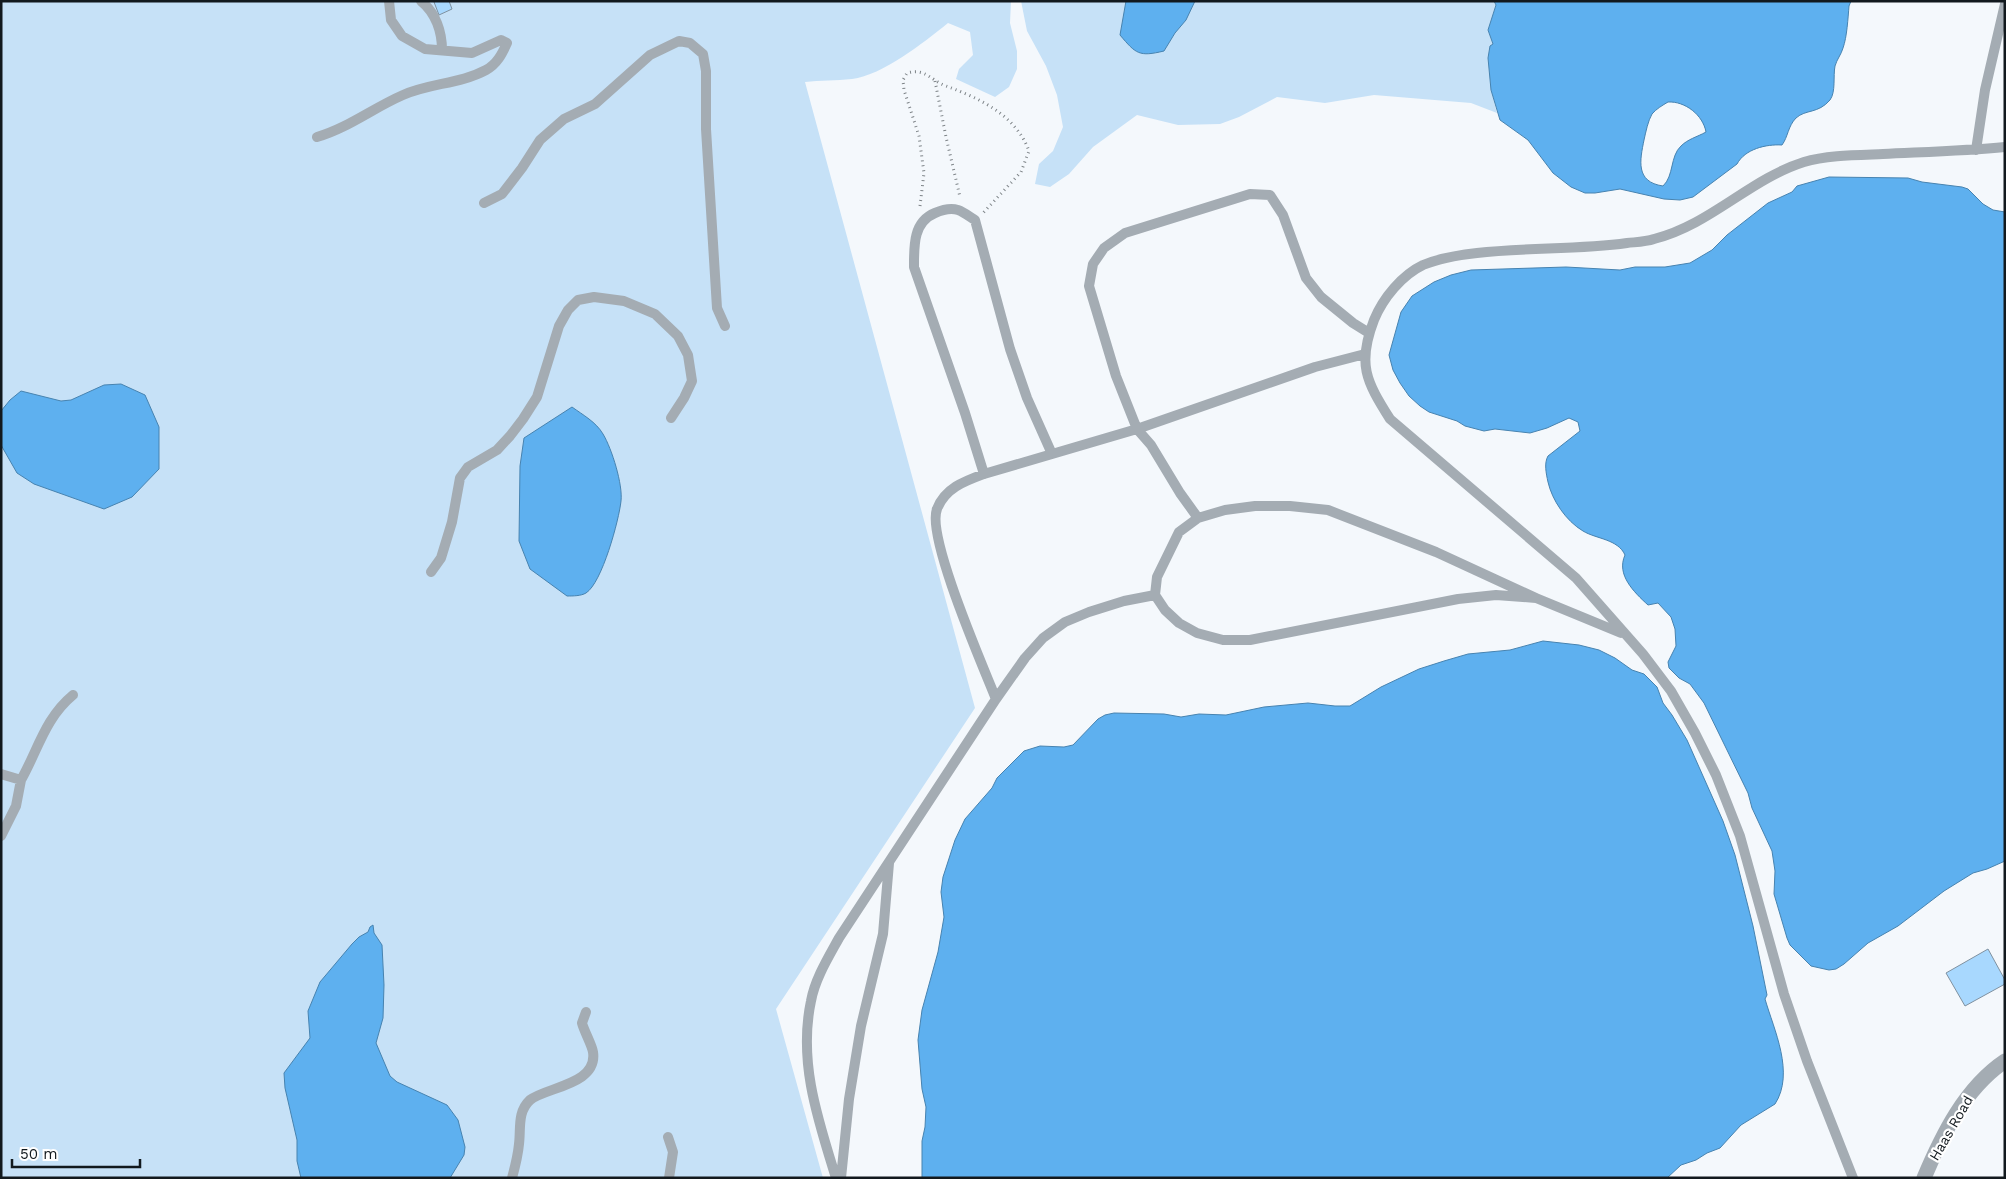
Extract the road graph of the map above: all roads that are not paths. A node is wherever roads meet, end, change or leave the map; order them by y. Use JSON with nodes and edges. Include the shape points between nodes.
{"nodes":[{"id":1,"x":389,"y":1,"type":"edge"},
{"id":2,"x":422,"y":1,"type":"edge"},
{"id":3,"x":2005,"y":4,"type":"edge"},
{"id":4,"x":442,"y":50,"type":"junction"},
{"id":5,"x":317,"y":137,"type":"dead end"},
{"id":6,"x":2005,"y":147,"type":"edge"},
{"id":7,"x":1976,"y":150,"type":"junction"},
{"id":8,"x":484,"y":203,"type":"dead end"},
{"id":9,"x":725,"y":326,"type":"dead end"},
{"id":10,"x":1369,"y":333,"type":"junction"},
{"id":11,"x":1364,"y":354,"type":"junction"},
{"id":12,"x":671,"y":418,"type":"dead end"},
{"id":13,"x":1137,"y":429,"type":"junction"},
{"id":14,"x":1052,"y":454,"type":"junction"},
{"id":15,"x":984,"y":474,"type":"junction"},
{"id":16,"x":1198,"y":518,"type":"junction"},
{"id":17,"x":431,"y":572,"type":"dead end"},
{"id":18,"x":1155,"y":595,"type":"junction"},
{"id":19,"x":1536,"y":598,"type":"junction"},
{"id":20,"x":1624,"y":634,"type":"junction"},
{"id":21,"x":73,"y":695,"type":"dead end"},
{"id":22,"x":996,"y":699,"type":"junction"},
{"id":23,"x":1,"y":774,"type":"edge"},
{"id":24,"x":21,"y":780,"type":"junction"},
{"id":25,"x":1,"y":836,"type":"edge"},
{"id":26,"x":889,"y":862,"type":"junction"},
{"id":27,"x":586,"y":1012,"type":"dead end"},
{"id":28,"x":2005,"y":1060,"type":"edge"},
{"id":29,"x":668,"y":1137,"type":"dead end"},
{"id":30,"x":512,"y":1178,"type":"edge"},
{"id":31,"x":669,"y":1178,"type":"edge"},
{"id":32,"x":836,"y":1178,"type":"edge"},
{"id":33,"x":842,"y":1178,"type":"edge"},
{"id":34,"x":1853,"y":1178,"type":"edge"},
{"id":35,"x":1924,"y":1178,"type":"edge"}],
"edges":[{"from":1,"to":4,"type":"lane","via":[[392,20],[402,36],[425,49]]},
{"from":2,"to":4,"type":"lane","via":[[440,29]]},
{"from":3,"to":7,"type":"lane","via":[[1985,90]]},
{"from":4,"to":5,"type":"lane","via":[[472,53],[501,40],[507,43],[501,56],[489,68],[473,76],[402,95],[335,132]]},
{"from":6,"to":7,"type":"lane"},
{"from":7,"to":10,"type":"lane","via":[[1850,155],[1806,161],[1771,175],[1691,226],[1654,240],[1607,246],[1495,251],[1454,256],[1423,265],[1396,286],[1378,312]]},
{"from":8,"to":9,"type":"lane","via":[[502,194],[540,140],[564,119],[595,104],[650,55],[679,41],[690,43],[703,54],[706,71],[706,128],[717,308]]},
{"from":10,"to":11,"type":"lane"},
{"from":10,"to":13,"type":"lane","via":[[1321,297],[1306,278],[1283,215],[1270,195],[1250,194],[1125,233],[1104,248],[1093,264],[1089,286],[1116,376]]},
{"from":11,"to":13,"type":"lane","via":[[1315,367]]},
{"from":11,"to":20,"type":"lane","via":[[1366,376],[1390,419],[1576,578]]},
{"from":12,"to":17,"type":"lane","via":[[692,381],[688,355],[678,336],[655,314],[624,301],[594,296],[578,300],[559,326],[538,397],[497,450],[468,467],[460,478],[441,558]]},
{"from":13,"to":14,"type":"lane"},
{"from":13,"to":16,"type":"lane","via":[[1151,445]]},
{"from":14,"to":15,"type":"lane"},
{"from":14,"to":15,"type":"lane","via":[[1010,349],[975,220],[958,210],[942,210],[926,217],[916,232],[914,267]]},
{"from":15,"to":22,"type":"lane","via":[[960,483],[944,496],[936,510],[935,525],[958,602]]},
{"from":16,"to":18,"type":"lane","via":[[1179,532],[1158,577]]},
{"from":16,"to":19,"type":"lane","via":[[1255,506],[1328,510],[1436,552]]},
{"from":18,"to":19,"type":"lane","via":[[1179,623],[1197,633],[1223,640],[1259,638],[1458,599],[1496,595]]},
{"from":18,"to":22,"type":"lane","via":[[1124,601],[1065,622],[1043,638]]},
{"from":19,"to":20,"type":"lane"},
{"from":20,"to":34,"type":"lane","via":[[1671,691],[1716,776],[1740,836],[1807,1061]]},
{"from":21,"to":24,"type":"lane","via":[[47,725]]},
{"from":22,"to":26,"type":"lane"},
{"from":23,"to":24,"type":"lane"},
{"from":24,"to":25,"type":"lane","via":[[16,806]]},
{"from":26,"to":32,"type":"lane","via":[[839,938],[811,1000],[806,1043],[809,1083]]},
{"from":26,"to":33,"type":"lane","via":[[883,934],[861,1026],[849,1099]]},
{"from":27,"to":30,"type":"lane","via":[[582,1023],[593,1052],[591,1066],[583,1076],[530,1100],[521,1113],[520,1142]]},
{"from":28,"to":35,"type":"street","name":"Haas Road","via":[[1967,1096]]},
{"from":29,"to":31,"type":"lane","via":[[673,1152]]}]}
